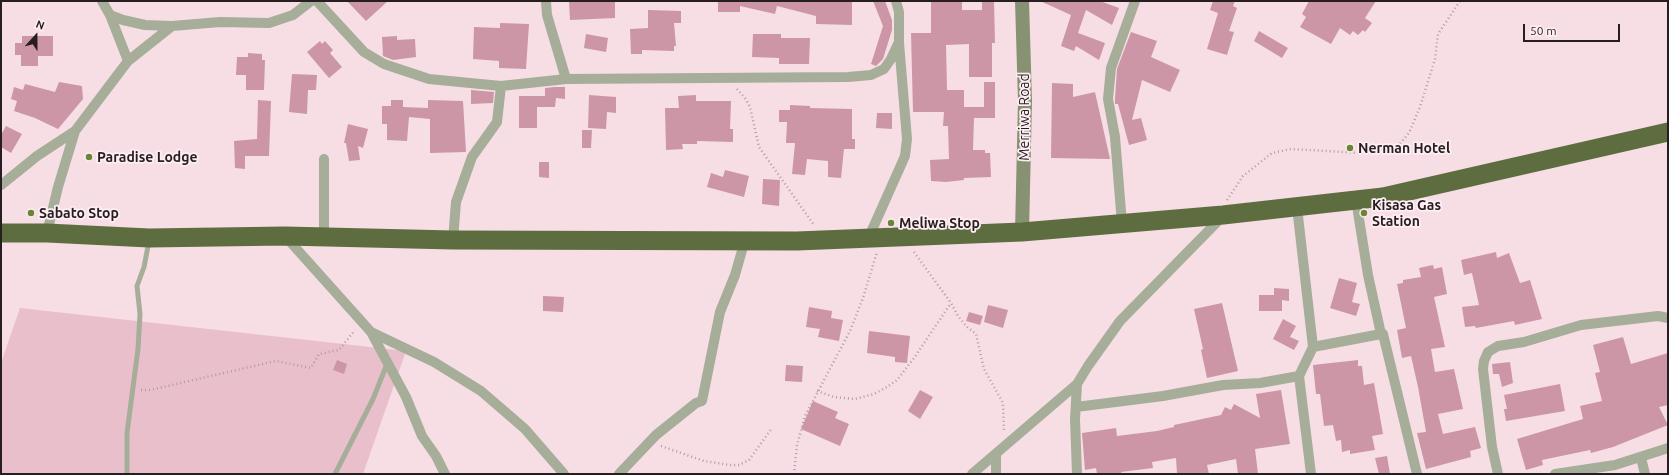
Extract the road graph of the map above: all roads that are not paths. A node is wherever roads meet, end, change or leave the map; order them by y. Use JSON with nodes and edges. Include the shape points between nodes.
{"nodes":[{"id":1,"x":102,"y":1,"type":"edge"},
{"id":2,"x":310,"y":1,"type":"edge"},
{"id":3,"x":317,"y":1,"type":"edge"},
{"id":4,"x":546,"y":1,"type":"edge"},
{"id":5,"x":896,"y":1,"type":"edge"},
{"id":6,"x":1022,"y":1,"type":"edge"},
{"id":7,"x":1135,"y":1,"type":"edge"},
{"id":8,"x":110,"y":15,"type":"junction"},
{"id":9,"x":172,"y":26,"type":"junction"},
{"id":10,"x":899,"y":42,"type":"junction"},
{"id":11,"x":128,"y":61,"type":"junction"},
{"id":12,"x":566,"y":78,"type":"junction"},
{"id":13,"x":501,"y":86,"type":"junction"},
{"id":14,"x":75,"y":131,"type":"junction"},
{"id":15,"x":1668,"y":132,"type":"edge"},
{"id":16,"x":324,"y":159,"type":"dead end"},
{"id":17,"x":1,"y":186,"type":"edge"},
{"id":18,"x":1356,"y":200,"type":"junction"},
{"id":19,"x":1297,"y":207,"type":"junction"},
{"id":20,"x":1223,"y":215,"type":"junction"},
{"id":21,"x":1122,"y":224,"type":"junction"},
{"id":22,"x":47,"y":232,"type":"junction"},
{"id":23,"x":1022,"y":232,"type":"junction"},
{"id":24,"x":1,"y":233,"type":"edge"},
{"id":25,"x":285,"y":236,"type":"junction"},
{"id":26,"x":324,"y":237,"type":"junction"},
{"id":27,"x":149,"y":238,"type":"junction"},
{"id":28,"x":875,"y":239,"type":"junction"},
{"id":29,"x":453,"y":240,"type":"junction"},
{"id":30,"x":745,"y":240,"type":"junction"},
{"id":31,"x":1668,"y":318,"type":"edge"},
{"id":32,"x":371,"y":332,"type":"junction"},
{"id":33,"x":1381,"y":334,"type":"junction"},
{"id":34,"x":1313,"y":347,"type":"junction"},
{"id":35,"x":388,"y":363,"type":"junction"},
{"id":36,"x":1299,"y":376,"type":"junction"},
{"id":37,"x":1077,"y":384,"type":"junction"},
{"id":38,"x":1076,"y":407,"type":"junction"},
{"id":39,"x":1668,"y":448,"type":"edge"},
{"id":40,"x":1000,"y":451,"type":"junction"},
{"id":41,"x":1641,"y":458,"type":"junction"},
{"id":42,"x":127,"y":474,"type":"edge"},
{"id":43,"x":335,"y":474,"type":"edge"},
{"id":44,"x":446,"y":474,"type":"edge"},
{"id":45,"x":564,"y":474,"type":"edge"},
{"id":46,"x":619,"y":474,"type":"edge"},
{"id":47,"x":972,"y":474,"type":"edge"},
{"id":48,"x":996,"y":474,"type":"edge"},
{"id":49,"x":1078,"y":474,"type":"edge"},
{"id":50,"x":1311,"y":474,"type":"edge"},
{"id":51,"x":1417,"y":474,"type":"edge"},
{"id":52,"x":1498,"y":474,"type":"edge"},
{"id":53,"x":1555,"y":474,"type":"edge"},
{"id":54,"x":1645,"y":474,"type":"edge"}],
"edges":[{"from":1,"to":8,"type":"street"},
{"from":2,"to":9,"type":"street","via":[[293,15],[269,24],[220,22]]},
{"from":3,"to":13,"type":"street","via":[[364,52],[384,64],[430,79]]},
{"from":4,"to":12,"type":"street","via":[[547,15]]},
{"from":5,"to":10,"type":"street","via":[[899,12]]},
{"from":6,"to":23,"type":"street","name":"Merriwa Road","via":[[1025,101]]},
{"from":7,"to":21,"type":"street","via":[[1111,68],[1108,99],[1115,137]]},
{"from":8,"to":9,"type":"street","via":[[145,25]]},
{"from":8,"to":11,"type":"street"},
{"from":9,"to":11,"type":"street"},
{"from":10,"to":12,"type":"street","via":[[884,68],[871,75]]},
{"from":10,"to":28,"type":"street","via":[[907,139],[905,156]]},
{"from":11,"to":14,"type":"street"},
{"from":12,"to":13,"type":"street"},
{"from":13,"to":29,"type":"street","via":[[497,122],[472,156],[456,202]]},
{"from":14,"to":17,"type":"street","via":[[37,156]]},
{"from":14,"to":22,"type":"street"},
{"from":15,"to":18,"type":"highway","via":[[1383,197]]},
{"from":16,"to":26,"type":"street"},
{"from":18,"to":19,"type":"highway"},
{"from":18,"to":33,"type":"street"},
{"from":19,"to":20,"type":"highway"},
{"from":19,"to":34,"type":"street"},
{"from":20,"to":21,"type":"highway"},
{"from":20,"to":37,"type":"street","via":[[1120,321]]},
{"from":21,"to":23,"type":"highway"},
{"from":22,"to":24,"type":"highway"},
{"from":22,"to":27,"type":"highway"},
{"from":23,"to":28,"type":"highway"},
{"from":25,"to":26,"type":"highway"},
{"from":25,"to":27,"type":"highway"},
{"from":25,"to":32,"type":"street"},
{"from":26,"to":29,"type":"highway"},
{"from":27,"to":42,"type":"lane","via":[[144,267],[137,286],[140,314],[127,433]]},
{"from":28,"to":30,"type":"highway"},
{"from":29,"to":30,"type":"highway"},
{"from":30,"to":46,"type":"street","via":[[736,275],[720,312],[702,401],[696,403],[649,442]]},
{"from":31,"to":52,"type":"street","via":[[1658,316],[1581,325],[1524,342],[1498,346],[1488,352],[1483,369],[1492,447]]},
{"from":32,"to":35,"type":"street"},
{"from":32,"to":45,"type":"street","via":[[434,362],[480,391],[525,430]]},
{"from":33,"to":34,"type":"street"},
{"from":33,"to":51,"type":"street"},
{"from":34,"to":36,"type":"street"},
{"from":35,"to":43,"type":"lane"},
{"from":35,"to":44,"type":"street","via":[[422,436]]},
{"from":36,"to":38,"type":"street"},
{"from":36,"to":50,"type":"street"},
{"from":37,"to":38,"type":"street"},
{"from":37,"to":40,"type":"street"},
{"from":38,"to":49,"type":"street"},
{"from":39,"to":41,"type":"street"},
{"from":40,"to":47,"type":"street"},
{"from":40,"to":48,"type":"street"},
{"from":41,"to":53,"type":"street"},
{"from":41,"to":54,"type":"street"}]}
